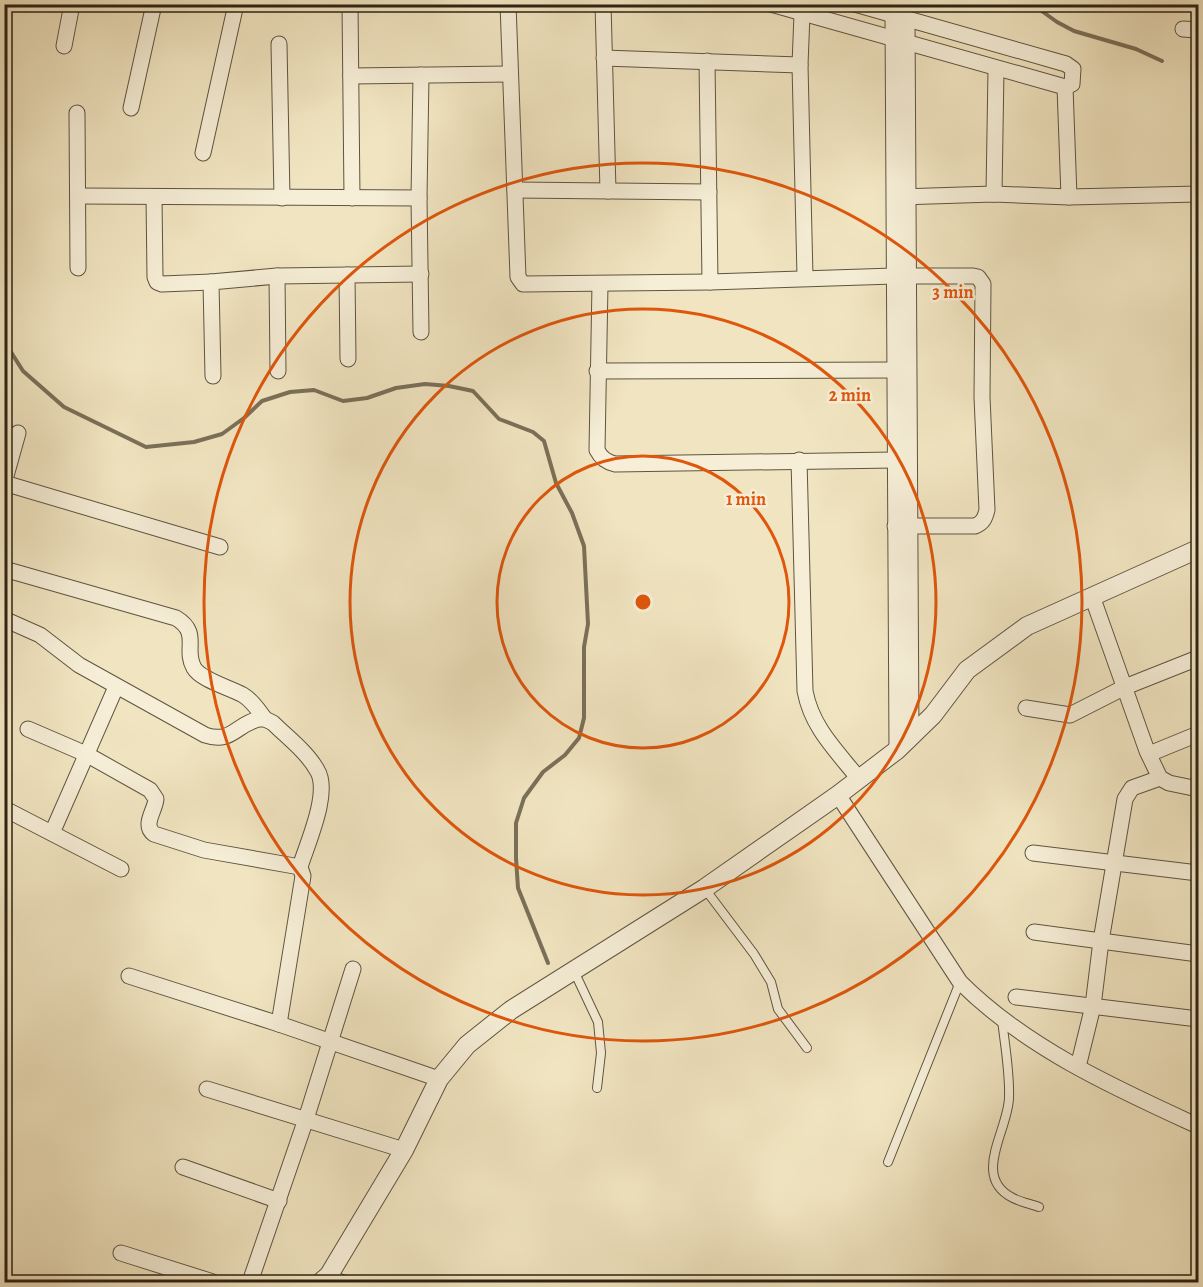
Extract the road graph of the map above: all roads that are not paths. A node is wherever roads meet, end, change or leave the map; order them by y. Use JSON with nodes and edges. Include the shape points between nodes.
{"nodes":[{"id":1,"x":72,"y":4,"type":"edge"},
{"id":2,"x":154,"y":4,"type":"edge"},
{"id":3,"x":236,"y":4,"type":"edge"},
{"id":4,"x":350,"y":4,"type":"edge"},
{"id":5,"x":508,"y":4,"type":"edge"},
{"id":6,"x":603,"y":4,"type":"edge"},
{"id":7,"x":771,"y":4,"type":"edge"},
{"id":8,"x":855,"y":4,"type":"edge"},
{"id":9,"x":802,"y":14,"type":"junction"},
{"id":10,"x":900,"y":18,"type":"junction"},
{"id":11,"x":1183,"y":29,"type":"dead end"},
{"id":12,"x":1198,"y":30,"type":"edge"},
{"id":13,"x":893,"y":38,"type":"junction"},
{"id":14,"x":908,"y":43,"type":"junction"},
{"id":15,"x":279,"y":44,"type":"dead end"},
{"id":16,"x":64,"y":46,"type":"dead end"},
{"id":17,"x":604,"y":58,"type":"junction"},
{"id":18,"x":708,"y":61,"type":"junction"},
{"id":19,"x":800,"y":65,"type":"junction"},
{"id":20,"x":996,"y":69,"type":"junction"},
{"id":21,"x":509,"y":74,"type":"junction"},
{"id":22,"x":421,"y":75,"type":"junction"},
{"id":23,"x":351,"y":76,"type":"junction"},
{"id":24,"x":1065,"y":87,"type":"junction"},
{"id":25,"x":131,"y":108,"type":"dead end"},
{"id":26,"x":77,"y":112,"type":"dead end"},
{"id":27,"x":203,"y":153,"type":"dead end"},
{"id":28,"x":516,"y":190,"type":"junction"},
{"id":29,"x":608,"y":191,"type":"junction"},
{"id":30,"x":709,"y":192,"type":"junction"},
{"id":31,"x":994,"y":194,"type":"junction"},
{"id":32,"x":1198,"y":194,"type":"edge"},
{"id":33,"x":79,"y":196,"type":"junction"},
{"id":34,"x":154,"y":197,"type":"junction"},
{"id":35,"x":900,"y":197,"type":"junction"},
{"id":36,"x":1069,"y":197,"type":"junction"},
{"id":37,"x":282,"y":198,"type":"junction"},
{"id":38,"x":352,"y":198,"type":"junction"},
{"id":39,"x":419,"y":198,"type":"junction"},
{"id":40,"x":78,"y":268,"type":"dead end"},
{"id":41,"x":347,"y":274,"type":"junction"},
{"id":42,"x":421,"y":274,"type":"junction"},
{"id":43,"x":277,"y":276,"type":"junction"},
{"id":44,"x":901,"y":276,"type":"junction"},
{"id":45,"x":805,"y":278,"type":"junction"},
{"id":46,"x":211,"y":282,"type":"junction"},
{"id":47,"x":710,"y":282,"type":"junction"},
{"id":48,"x":600,"y":284,"type":"junction"},
{"id":49,"x":421,"y":332,"type":"dead end"},
{"id":50,"x":348,"y":359,"type":"dead end"},
{"id":51,"x":895,"y":370,"type":"junction"},
{"id":52,"x":278,"y":371,"type":"dead end"},
{"id":53,"x":597,"y":371,"type":"junction"},
{"id":54,"x":213,"y":376,"type":"dead end"},
{"id":55,"x":18,"y":433,"type":"dead end"},
{"id":56,"x":8,"y":454,"type":"edge"},
{"id":57,"x":799,"y":460,"type":"junction"},
{"id":58,"x":895,"y":460,"type":"junction"},
{"id":59,"x":902,"y":526,"type":"junction"},
{"id":60,"x":220,"y":547,"type":"dead end"},
{"id":61,"x":1198,"y":549,"type":"edge"},
{"id":62,"x":4,"y":569,"type":"edge"},
{"id":63,"x":1092,"y":596,"type":"junction"},
{"id":64,"x":4,"y":619,"type":"edge"},
{"id":65,"x":1198,"y":658,"type":"edge"},
{"id":66,"x":116,"y":687,"type":"junction"},
{"id":67,"x":1125,"y":687,"type":"junction"},
{"id":68,"x":1026,"y":708,"type":"dead end"},
{"id":69,"x":265,"y":719,"type":"junction"},
{"id":70,"x":28,"y":729,"type":"dead end"},
{"id":71,"x":1198,"y":734,"type":"edge"},
{"id":72,"x":911,"y":737,"type":"junction"},
{"id":73,"x":897,"y":750,"type":"junction"},
{"id":74,"x":86,"y":754,"type":"junction"},
{"id":75,"x":1149,"y":754,"type":"junction"},
{"id":76,"x":1160,"y":778,"type":"junction"},
{"id":77,"x":859,"y":779,"type":"junction"},
{"id":78,"x":1198,"y":789,"type":"edge"},
{"id":79,"x":838,"y":795,"type":"junction"},
{"id":80,"x":5,"y":809,"type":"edge"},
{"id":81,"x":52,"y":833,"type":"junction"},
{"id":82,"x":1033,"y":853,"type":"dead end"},
{"id":83,"x":1115,"y":863,"type":"junction"},
{"id":84,"x":300,"y":867,"type":"junction"},
{"id":85,"x":121,"y":869,"type":"dead end"},
{"id":86,"x":1198,"y":873,"type":"edge"},
{"id":87,"x":705,"y":888,"type":"junction"},
{"id":88,"x":1034,"y":932,"type":"dead end"},
{"id":89,"x":1101,"y":941,"type":"junction"},
{"id":90,"x":1198,"y":954,"type":"edge"},
{"id":91,"x":353,"y":969,"type":"dead end"},
{"id":92,"x":574,"y":971,"type":"junction"},
{"id":93,"x":129,"y":976,"type":"dead end"},
{"id":94,"x":960,"y":982,"type":"junction"},
{"id":95,"x":1016,"y":997,"type":"dead end"},
{"id":96,"x":1093,"y":1006,"type":"junction"},
{"id":97,"x":1198,"y":1019,"type":"edge"},
{"id":98,"x":1002,"y":1020,"type":"junction"},
{"id":99,"x":279,"y":1024,"type":"junction"},
{"id":100,"x":330,"y":1041,"type":"junction"},
{"id":101,"x":807,"y":1047,"type":"dead end"},
{"id":102,"x":1078,"y":1068,"type":"junction"},
{"id":103,"x":439,"y":1079,"type":"junction"},
{"id":104,"x":597,"y":1088,"type":"dead end"},
{"id":105,"x":207,"y":1089,"type":"dead end"},
{"id":106,"x":306,"y":1119,"type":"junction"},
{"id":107,"x":1198,"y":1126,"type":"edge"},
{"id":108,"x":404,"y":1150,"type":"junction"},
{"id":109,"x":888,"y":1162,"type":"dead end"},
{"id":110,"x":183,"y":1167,"type":"dead end"},
{"id":111,"x":279,"y":1201,"type":"junction"},
{"id":112,"x":1040,"y":1207,"type":"dead end"},
{"id":113,"x":121,"y":1253,"type":"dead end"},
{"id":114,"x":325,"y":1279,"type":"edge"},
{"id":115,"x":213,"y":1282,"type":"edge"},
{"id":116,"x":250,"y":1282,"type":"edge"},
{"id":117,"x":351,"y":1282,"type":"edge"}],
"edges":[{"from":1,"to":16,"type":"street"},
{"from":2,"to":25,"type":"street"},
{"from":3,"to":27,"type":"street"},
{"from":4,"to":23,"type":"street"},
{"from":5,"to":21,"type":"street"},
{"from":6,"to":17,"type":"street"},
{"from":7,"to":9,"type":"street"},
{"from":8,"to":10,"type":"street"},
{"from":9,"to":13,"type":"street"},
{"from":9,"to":19,"type":"street"},
{"from":10,"to":13,"type":"street"},
{"from":10,"to":14,"type":"street"},
{"from":10,"to":24,"type":"street","via":[[1066,64],[1074,75],[1072,84]]},
{"from":11,"to":12,"type":"street"},
{"from":13,"to":14,"type":"street"},
{"from":13,"to":35,"type":"street"},
{"from":14,"to":20,"type":"street"},
{"from":14,"to":35,"type":"street"},
{"from":15,"to":37,"type":"street"},
{"from":17,"to":18,"type":"street"},
{"from":17,"to":29,"type":"street"},
{"from":18,"to":19,"type":"street"},
{"from":18,"to":30,"type":"street"},
{"from":19,"to":45,"type":"street"},
{"from":20,"to":24,"type":"street"},
{"from":20,"to":31,"type":"street"},
{"from":21,"to":22,"type":"street"},
{"from":21,"to":28,"type":"street"},
{"from":22,"to":23,"type":"street"},
{"from":22,"to":39,"type":"street"},
{"from":23,"to":38,"type":"street"},
{"from":24,"to":36,"type":"street"},
{"from":26,"to":33,"type":"street"},
{"from":28,"to":29,"type":"street"},
{"from":28,"to":48,"type":"street","via":[[519,281],[528,285]]},
{"from":29,"to":30,"type":"street"},
{"from":30,"to":47,"type":"street"},
{"from":31,"to":35,"type":"street"},
{"from":31,"to":36,"type":"street"},
{"from":32,"to":36,"type":"street"},
{"from":33,"to":34,"type":"street"},
{"from":33,"to":40,"type":"street"},
{"from":34,"to":37,"type":"street"},
{"from":34,"to":46,"type":"street","via":[[157,282]]},
{"from":35,"to":44,"type":"street"},
{"from":37,"to":38,"type":"street"},
{"from":38,"to":39,"type":"street"},
{"from":39,"to":42,"type":"street"},
{"from":41,"to":42,"type":"street"},
{"from":41,"to":43,"type":"street"},
{"from":41,"to":50,"type":"street"},
{"from":42,"to":49,"type":"street"},
{"from":43,"to":46,"type":"street"},
{"from":43,"to":52,"type":"street"},
{"from":44,"to":45,"type":"street"},
{"from":44,"to":51,"type":"street"},
{"from":44,"to":59,"type":"street"},
{"from":44,"to":59,"type":"street","via":[[973,276],[983,284],[987,510],[981,524],[975,526]]},
{"from":45,"to":47,"type":"street"},
{"from":46,"to":54,"type":"street"},
{"from":47,"to":48,"type":"street"},
{"from":48,"to":53,"type":"street"},
{"from":51,"to":53,"type":"street"},
{"from":51,"to":58,"type":"street"},
{"from":53,"to":57,"type":"street","via":[[597,450],[609,462]]},
{"from":55,"to":56,"type":"street"},
{"from":56,"to":60,"type":"street","via":[[4,483]]},
{"from":57,"to":58,"type":"street"},
{"from":57,"to":77,"type":"street","via":[[808,707],[815,723]]},
{"from":58,"to":59,"type":"street"},
{"from":59,"to":72,"type":"street"},
{"from":59,"to":73,"type":"street"},
{"from":61,"to":63,"type":"street"},
{"from":62,"to":69,"type":"street","via":[[176,618],[189,631],[194,667],[200,674],[245,696]]},
{"from":63,"to":67,"type":"street"},
{"from":63,"to":72,"type":"street","via":[[1027,626],[967,670]]},
{"from":64,"to":66,"type":"street","via":[[40,635]]},
{"from":65,"to":67,"type":"street"},
{"from":66,"to":69,"type":"street","via":[[214,738],[229,736],[254,720]]},
{"from":66,"to":74,"type":"street"},
{"from":67,"to":68,"type":"street","via":[[1070,714]]},
{"from":67,"to":75,"type":"street"},
{"from":69,"to":84,"type":"street","via":[[311,762],[322,780],[321,798]]},
{"from":70,"to":74,"type":"street"},
{"from":71,"to":75,"type":"street"},
{"from":72,"to":73,"type":"street"},
{"from":73,"to":77,"type":"street"},
{"from":74,"to":81,"type":"street"},
{"from":74,"to":84,"type":"street","via":[[154,794],[156,805],[148,825],[154,834],[204,850]]},
{"from":75,"to":76,"type":"street"},
{"from":76,"to":78,"type":"street"},
{"from":76,"to":83,"type":"street","via":[[1128,793]]},
{"from":77,"to":79,"type":"street"},
{"from":79,"to":87,"type":"street"},
{"from":79,"to":94,"type":"street"},
{"from":80,"to":81,"type":"street"},
{"from":81,"to":85,"type":"street"},
{"from":82,"to":83,"type":"street"},
{"from":83,"to":86,"type":"street"},
{"from":83,"to":89,"type":"street"},
{"from":84,"to":99,"type":"street","via":[[303,876]]},
{"from":87,"to":92,"type":"street"},
{"from":87,"to":101,"type":"lane","via":[[754,954],[771,982],[778,1009]]},
{"from":88,"to":89,"type":"street"},
{"from":89,"to":90,"type":"street"},
{"from":89,"to":96,"type":"street"},
{"from":91,"to":100,"type":"street"},
{"from":92,"to":103,"type":"street","via":[[511,1010],[467,1045]]},
{"from":92,"to":104,"type":"lane","via":[[598,1022],[602,1053]]},
{"from":93,"to":99,"type":"street"},
{"from":94,"to":98,"type":"street"},
{"from":94,"to":109,"type":"lane"},
{"from":95,"to":96,"type":"street"},
{"from":96,"to":97,"type":"street"},
{"from":96,"to":102,"type":"street"},
{"from":98,"to":102,"type":"street"},
{"from":98,"to":112,"type":"lane","via":[[1009,1098],[1007,1118],[992,1158],[993,1174],[998,1186],[1012,1198]]},
{"from":99,"to":100,"type":"street"},
{"from":100,"to":103,"type":"street"},
{"from":100,"to":106,"type":"street"},
{"from":102,"to":107,"type":"street"},
{"from":103,"to":108,"type":"street"},
{"from":105,"to":106,"type":"street"},
{"from":106,"to":108,"type":"street"},
{"from":106,"to":111,"type":"street"},
{"from":108,"to":114,"type":"street"},
{"from":110,"to":111,"type":"street"},
{"from":111,"to":116,"type":"street"},
{"from":113,"to":115,"type":"street"},
{"from":114,"to":117,"type":"lane"}]}
